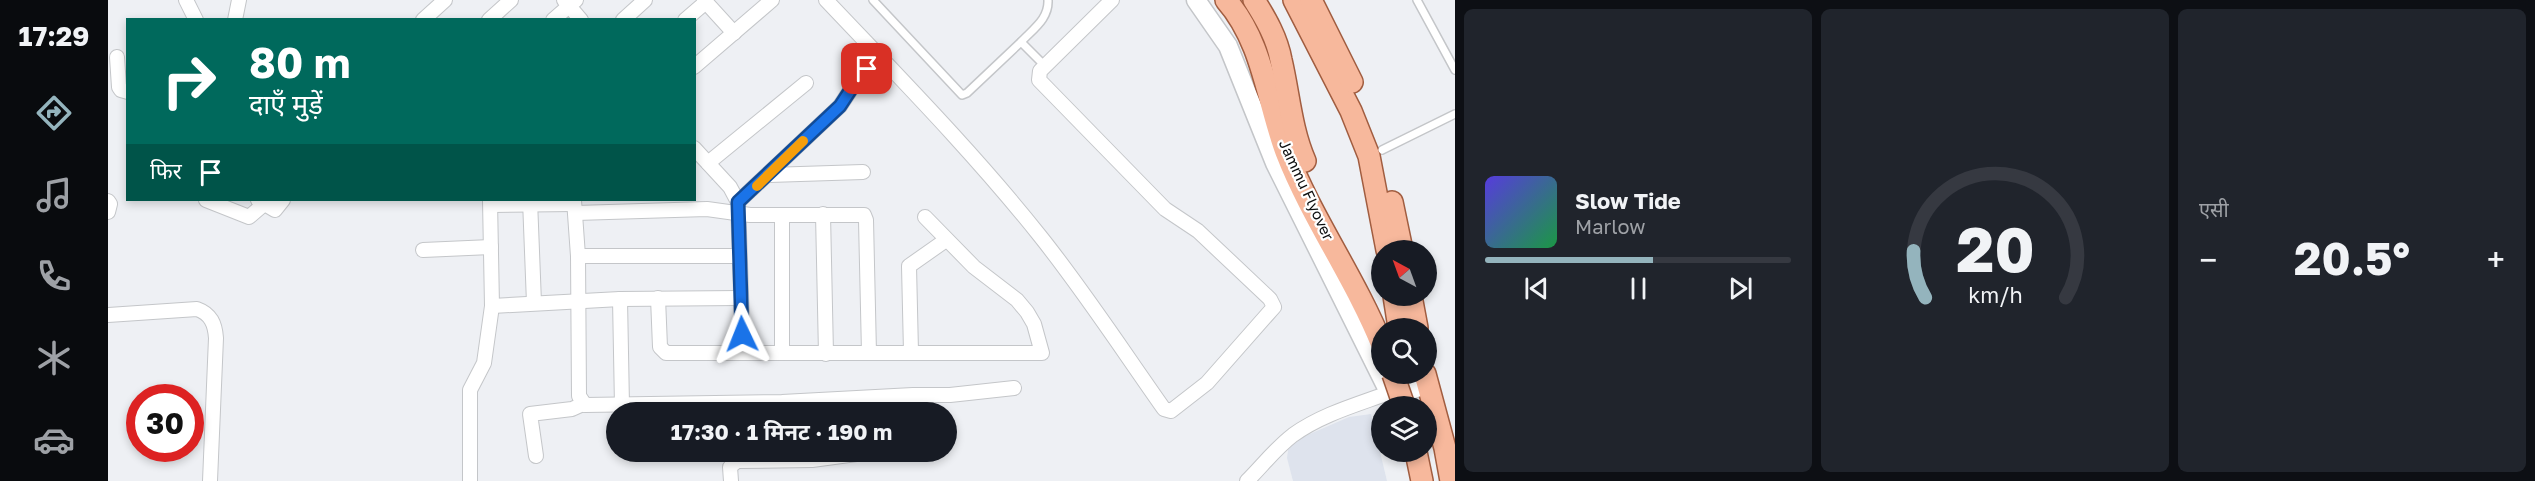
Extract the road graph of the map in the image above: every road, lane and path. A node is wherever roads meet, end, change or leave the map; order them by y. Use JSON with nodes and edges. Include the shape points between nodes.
{"nodes":[{"id":1,"x":186,"y":0,"type":"edge"},
{"id":2,"x":239,"y":0,"type":"edge"},
{"id":3,"x":445,"y":0,"type":"edge"},
{"id":4,"x":512,"y":0,"type":"edge"},
{"id":5,"x":645,"y":0,"type":"edge"},
{"id":6,"x":772,"y":0,"type":"edge"},
{"id":7,"x":826,"y":0,"type":"edge"},
{"id":8,"x":873,"y":0,"type":"edge"},
{"id":9,"x":1048,"y":0,"type":"edge"},
{"id":10,"x":1112,"y":0,"type":"edge"},
{"id":11,"x":1196,"y":0,"type":"edge"},
{"id":12,"x":1226,"y":0,"type":"edge"},
{"id":13,"x":1254,"y":0,"type":"edge"},
{"id":14,"x":1294,"y":0,"type":"edge"},
{"id":15,"x":1311,"y":0,"type":"edge"},
{"id":16,"x":1418,"y":0,"type":"edge"},
{"id":17,"x":705,"y":1,"type":"edge"},
{"id":18,"x":570,"y":2,"type":"edge"},
{"id":19,"x":195,"y":18,"type":"edge"},
{"id":20,"x":235,"y":18,"type":"edge"},
{"id":21,"x":425,"y":18,"type":"edge"},
{"id":22,"x":491,"y":18,"type":"edge"},
{"id":23,"x":555,"y":18,"type":"edge"},
{"id":24,"x":580,"y":18,"type":"edge"},
{"id":25,"x":625,"y":18,"type":"edge"},
{"id":26,"x":688,"y":18,"type":"edge"},
{"id":27,"x":734,"y":33,"type":"junction"},
{"id":28,"x":1022,"y":42,"type":"junction"},
{"id":29,"x":117,"y":58,"type":"edge"},
{"id":30,"x":881,"y":58,"type":"junction"},
{"id":31,"x":696,"y":65,"type":"edge"},
{"id":32,"x":1045,"y":66,"type":"junction"},
{"id":33,"x":1455,"y":70,"type":"edge"},
{"id":34,"x":806,"y":83,"type":"dead end"},
{"id":35,"x":126,"y":91,"type":"edge"},
{"id":36,"x":1455,"y":114,"type":"edge"},
{"id":37,"x":696,"y":150,"type":"edge"},
{"id":38,"x":1382,"y":150,"type":"junction"},
{"id":39,"x":708,"y":164,"type":"junction"},
{"id":40,"x":863,"y":172,"type":"dead end"},
{"id":41,"x":769,"y":175,"type":"junction"},
{"id":42,"x":108,"y":201,"type":"edge"},
{"id":43,"x":209,"y":201,"type":"edge"},
{"id":44,"x":282,"y":201,"type":"edge"},
{"id":45,"x":530,"y":201,"type":"edge"},
{"id":46,"x":260,"y":202,"type":"edge"},
{"id":47,"x":490,"y":202,"type":"edge"},
{"id":48,"x":575,"y":206,"type":"edge"},
{"id":49,"x":738,"y":208,"type":"junction"},
{"id":50,"x":108,"y":212,"type":"edge"},
{"id":51,"x":823,"y":214,"type":"junction"},
{"id":52,"x":782,"y":216,"type":"junction"},
{"id":53,"x":925,"y":217,"type":"dead end"},
{"id":54,"x":946,"y":240,"type":"junction"},
{"id":55,"x":1385,"y":240,"type":"edge"},
{"id":56,"x":1400,"y":240,"type":"edge"},
{"id":57,"x":491,"y":247,"type":"junction"},
{"id":58,"x":423,"y":250,"type":"dead end"},
{"id":59,"x":578,"y":256,"type":"junction"},
{"id":60,"x":739,"y":256,"type":"junction"},
{"id":61,"x":658,"y":298,"type":"junction"},
{"id":62,"x":741,"y":298,"type":"junction"},
{"id":63,"x":620,"y":299,"type":"junction"},
{"id":64,"x":578,"y":301,"type":"junction"},
{"id":65,"x":534,"y":303,"type":"junction"},
{"id":66,"x":492,"y":306,"type":"junction"},
{"id":67,"x":108,"y":315,"type":"edge"},
{"id":68,"x":1384,"y":318,"type":"edge"},
{"id":69,"x":1371,"y":323,"type":"edge"},
{"id":70,"x":911,"y":352,"type":"junction"},
{"id":71,"x":742,"y":353,"type":"junction"},
{"id":72,"x":782,"y":353,"type":"junction"},
{"id":73,"x":869,"y":353,"type":"junction"},
{"id":74,"x":826,"y":354,"type":"junction"},
{"id":75,"x":1414,"y":384,"type":"edge"},
{"id":76,"x":1427,"y":384,"type":"edge"},
{"id":77,"x":1014,"y":388,"type":"dead end"},
{"id":78,"x":1397,"y":391,"type":"edge"},
{"id":79,"x":622,"y":402,"type":"edge"},
{"id":80,"x":741,"y":402,"type":"edge"},
{"id":81,"x":583,"y":404,"type":"junction"},
{"id":82,"x":606,"y":406,"type":"edge"},
{"id":83,"x":536,"y":456,"type":"dead end"},
{"id":84,"x":735,"y":462,"type":"edge"},
{"id":85,"x":1405,"y":462,"type":"edge"},
{"id":86,"x":1418,"y":462,"type":"edge"},
{"id":87,"x":1433,"y":462,"type":"edge"},
{"id":88,"x":210,"y":481,"type":"edge"},
{"id":89,"x":470,"y":481,"type":"edge"},
{"id":90,"x":731,"y":481,"type":"edge"},
{"id":91,"x":1247,"y":481,"type":"edge"},
{"id":92,"x":1408,"y":481,"type":"edge"},
{"id":93,"x":1422,"y":481,"type":"edge"},
{"id":94,"x":1437,"y":481,"type":"edge"},
{"id":95,"x":1451,"y":481,"type":"edge"}],
"edges":[{"from":1,"to":19,"type":"street"},
{"from":2,"to":20,"type":"street"},
{"from":3,"to":21,"type":"street"},
{"from":4,"to":22,"type":"street"},
{"from":5,"to":25,"type":"street"},
{"from":6,"to":27,"type":"street"},
{"from":7,"to":30,"type":"street"},
{"from":8,"to":28,"type":"lane","via":[[962,95]]},
{"from":9,"to":28,"type":"lane","via":[[1047,12]]},
{"from":10,"to":32,"type":"street"},
{"from":11,"to":78,"type":"street","via":[[1228,46],[1275,163],[1380,375]]},
{"from":12,"to":69,"type":"main road","name":"Jammu Flyover","via":[[1249,34],[1296,174]]},
{"from":13,"to":68,"type":"main road","name":"Jammu Flyover","via":[[1269,25],[1281,58],[1299,146]]},
{"from":14,"to":55,"type":"main road","via":[[1351,111],[1369,156]]},
{"from":15,"to":38,"type":"main road"},
{"from":16,"to":33,"type":"lane"},
{"from":17,"to":26,"type":"street"},
{"from":17,"to":27,"type":"street"},
{"from":18,"to":23,"type":"street"},
{"from":18,"to":24,"type":"street"},
{"from":27,"to":31,"type":"street"},
{"from":28,"to":32,"type":"lane"},
{"from":29,"to":35,"type":"street","via":[[119,87]]},
{"from":30,"to":32,"type":"street","via":[[1027,220],[1164,409],[1174,411],[1207,382],[1272,311],[1273,303],[1198,231],[1165,209],[1039,80]]},
{"from":30,"to":41,"type":"street","via":[[859,77],[840,106]]},
{"from":34,"to":39,"type":"street"},
{"from":36,"to":38,"type":"lane"},
{"from":37,"to":39,"type":"street"},
{"from":38,"to":56,"type":"main road"},
{"from":39,"to":49,"type":"street","via":[[729,188]]},
{"from":40,"to":41,"type":"street"},
{"from":41,"to":49,"type":"street"},
{"from":42,"to":50,"type":"street"},
{"from":43,"to":46,"type":"street","via":[[249,217]]},
{"from":44,"to":46,"type":"street","via":[[275,210]]},
{"from":45,"to":47,"type":"street"},
{"from":45,"to":48,"type":"street"},
{"from":45,"to":65,"type":"street"},
{"from":47,"to":57,"type":"street"},
{"from":48,"to":49,"type":"street"},
{"from":48,"to":59,"type":"street"},
{"from":49,"to":52,"type":"street"},
{"from":49,"to":60,"type":"street"},
{"from":51,"to":52,"type":"street"},
{"from":51,"to":73,"type":"street","via":[[860,214],[866,219]]},
{"from":51,"to":74,"type":"street"},
{"from":52,"to":72,"type":"street"},
{"from":53,"to":54,"type":"street"},
{"from":54,"to":70,"type":"street","via":[[909,266]]},
{"from":54,"to":70,"type":"street","via":[[1017,300],[1034,324],[1043,351]]},
{"from":57,"to":58,"type":"street"},
{"from":57,"to":66,"type":"street"},
{"from":59,"to":60,"type":"street"},
{"from":59,"to":64,"type":"street"},
{"from":60,"to":62,"type":"street"},
{"from":61,"to":62,"type":"street"},
{"from":61,"to":63,"type":"street"},
{"from":61,"to":71,"type":"street","via":[[662,351]]},
{"from":62,"to":71,"type":"street"},
{"from":63,"to":64,"type":"street"},
{"from":63,"to":79,"type":"street"},
{"from":64,"to":65,"type":"street"},
{"from":64,"to":81,"type":"street","via":[[579,396]]},
{"from":65,"to":66,"type":"street"},
{"from":66,"to":89,"type":"street","via":[[484,363],[470,390]]},
{"from":67,"to":88,"type":"street","via":[[197,309],[215,326]]},
{"from":70,"to":73,"type":"street"},
{"from":71,"to":72,"type":"street"},
{"from":72,"to":74,"type":"street"},
{"from":73,"to":74,"type":"street"},
{"from":75,"to":78,"type":"street"},
{"from":76,"to":95,"type":"main road"},
{"from":77,"to":80,"type":"street","via":[[950,395]]},
{"from":78,"to":91,"type":"street","via":[[1302,429]]},
{"from":81,"to":82,"type":"street"},
{"from":81,"to":83,"type":"street","via":[[573,409],[530,414]]},
{"from":84,"to":90,"type":"street","via":[[730,467]]},
{"from":85,"to":92,"type":"main road"},
{"from":86,"to":93,"type":"main road"},
{"from":87,"to":94,"type":"main road"}]}
